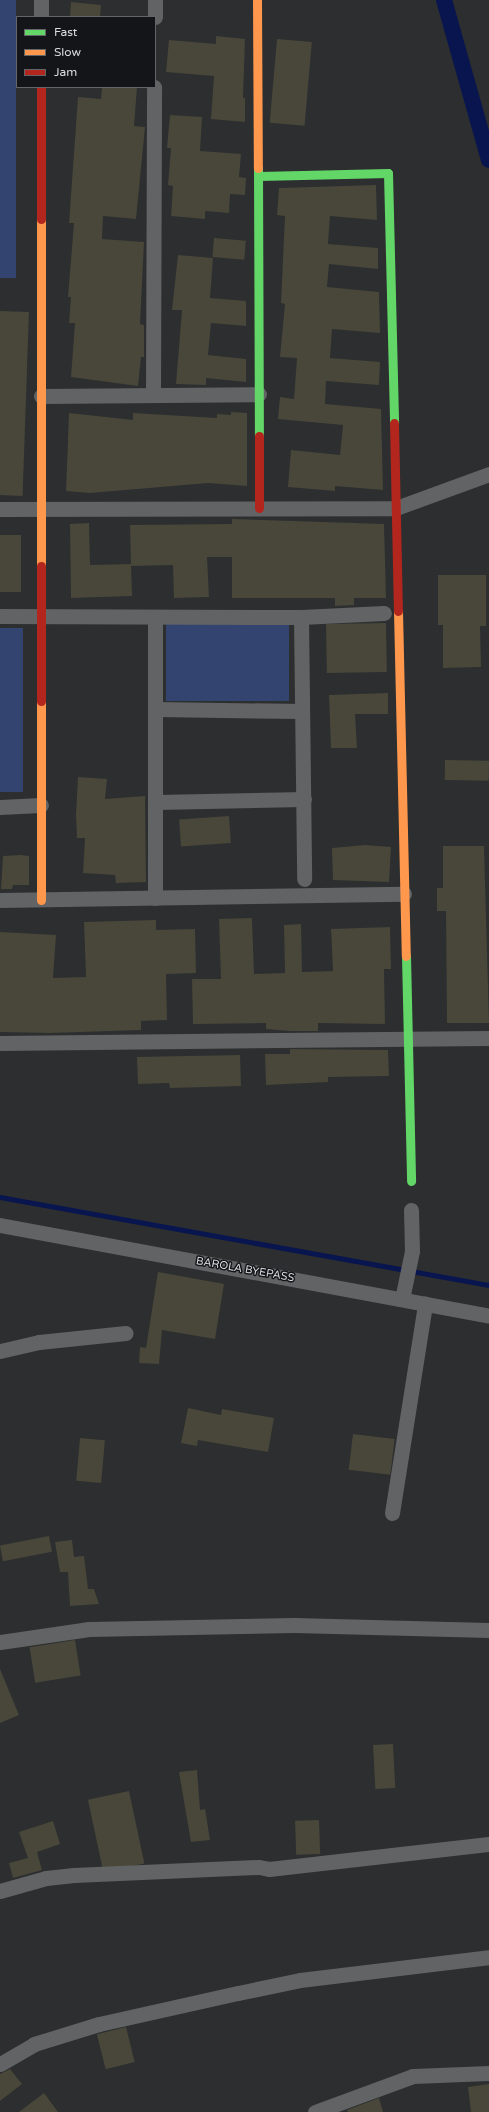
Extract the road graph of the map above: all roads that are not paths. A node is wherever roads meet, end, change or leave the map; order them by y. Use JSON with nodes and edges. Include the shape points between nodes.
{"nodes":[{"id":1,"x":41,"y":0,"type":"edge"},
{"id":2,"x":155,"y":0,"type":"edge"},
{"id":3,"x":257,"y":0,"type":"edge"},
{"id":4,"x":41,"y":16,"type":"edge"},
{"id":5,"x":155,"y":16,"type":"edge"},
{"id":6,"x":41,"y":88,"type":"edge"},
{"id":7,"x":154,"y":88,"type":"edge"},
{"id":8,"x":259,"y":176,"type":"junction"},
{"id":9,"x":258,"y":394,"type":"junction"},
{"id":10,"x":153,"y":395,"type":"junction"},
{"id":11,"x":41,"y":396,"type":"junction"},
{"id":12,"x":489,"y":474,"type":"edge"},
{"id":13,"x":41,"y":508,"type":"junction"},
{"id":14,"x":259,"y":508,"type":"junction"},
{"id":15,"x":396,"y":508,"type":"junction"},
{"id":16,"x":0,"y":509,"type":"edge"},
{"id":17,"x":384,"y":613,"type":"dead end"},
{"id":18,"x":0,"y":616,"type":"edge"},
{"id":19,"x":41,"y":616,"type":"junction"},
{"id":20,"x":154,"y":617,"type":"junction"},
{"id":21,"x":301,"y":617,"type":"junction"},
{"id":22,"x":155,"y":709,"type":"junction"},
{"id":23,"x":302,"y":711,"type":"junction"},
{"id":24,"x":304,"y":799,"type":"junction"},
{"id":25,"x":156,"y":802,"type":"junction"},
{"id":26,"x":41,"y":805,"type":"junction"},
{"id":27,"x":0,"y":807,"type":"edge"},
{"id":28,"x":304,"y":879,"type":"dead end"},
{"id":29,"x":404,"y":894,"type":"junction"},
{"id":30,"x":155,"y":898,"type":"junction"},
{"id":31,"x":0,"y":900,"type":"edge"},
{"id":32,"x":41,"y":900,"type":"junction"},
{"id":33,"x":489,"y":1038,"type":"edge"},
{"id":34,"x":408,"y":1039,"type":"junction"},
{"id":35,"x":0,"y":1044,"type":"edge"},
{"id":36,"x":411,"y":1181,"type":"dead end"},
{"id":37,"x":411,"y":1210,"type":"dead end"},
{"id":38,"x":0,"y":1225,"type":"edge"},
{"id":39,"x":403,"y":1293,"type":"junction"},
{"id":40,"x":426,"y":1304,"type":"junction"},
{"id":41,"x":489,"y":1316,"type":"edge"},
{"id":42,"x":126,"y":1333,"type":"dead end"},
{"id":43,"x":0,"y":1351,"type":"edge"},
{"id":44,"x":392,"y":1513,"type":"dead end"},
{"id":45,"x":489,"y":1630,"type":"edge"},
{"id":46,"x":0,"y":1642,"type":"edge"},
{"id":47,"x":489,"y":1844,"type":"edge"},
{"id":48,"x":0,"y":1892,"type":"edge"},
{"id":49,"x":489,"y":1957,"type":"edge"},
{"id":50,"x":0,"y":2064,"type":"edge"},
{"id":51,"x":489,"y":2073,"type":"edge"},
{"id":52,"x":315,"y":2112,"type":"edge"}],
"edges":[{"from":1,"to":4,"type":"street"},
{"from":2,"to":5,"type":"street"},
{"from":3,"to":8,"type":"street"},
{"from":6,"to":11,"type":"street"},
{"from":7,"to":10,"type":"street"},
{"from":8,"to":9,"type":"street"},
{"from":8,"to":15,"type":"street","via":[[388,174]]},
{"from":9,"to":10,"type":"street"},
{"from":9,"to":14,"type":"street"},
{"from":10,"to":11,"type":"street"},
{"from":11,"to":13,"type":"street"},
{"from":12,"to":15,"type":"street"},
{"from":13,"to":14,"type":"street"},
{"from":13,"to":16,"type":"street"},
{"from":13,"to":19,"type":"street"},
{"from":14,"to":15,"type":"street"},
{"from":15,"to":29,"type":"street"},
{"from":17,"to":21,"type":"street"},
{"from":18,"to":19,"type":"street"},
{"from":19,"to":20,"type":"street"},
{"from":19,"to":26,"type":"street"},
{"from":20,"to":21,"type":"street"},
{"from":20,"to":22,"type":"street"},
{"from":21,"to":23,"type":"street"},
{"from":22,"to":23,"type":"street"},
{"from":22,"to":25,"type":"street"},
{"from":23,"to":24,"type":"street"},
{"from":24,"to":25,"type":"street"},
{"from":24,"to":28,"type":"street"},
{"from":25,"to":30,"type":"street"},
{"from":26,"to":27,"type":"street"},
{"from":26,"to":32,"type":"street"},
{"from":29,"to":30,"type":"street"},
{"from":29,"to":34,"type":"street"},
{"from":30,"to":32,"type":"street"},
{"from":31,"to":32,"type":"street"},
{"from":33,"to":34,"type":"street"},
{"from":34,"to":35,"type":"street"},
{"from":34,"to":36,"type":"street"},
{"from":37,"to":39,"type":"street","via":[[412,1251]]},
{"from":38,"to":39,"type":"street","name":"BAROLA BYEPASS"},
{"from":39,"to":40,"type":"street","name":"BAROLA BYEPASS"},
{"from":40,"to":41,"type":"street","name":"BAROLA BYEPASS"},
{"from":40,"to":44,"type":"street"},
{"from":42,"to":43,"type":"street","via":[[39,1342]]},
{"from":45,"to":46,"type":"street","via":[[294,1625],[112,1629]]},
{"from":47,"to":48,"type":"street","via":[[269,1869],[258,1867],[74,1875],[46,1878]]},
{"from":49,"to":50,"type":"street","via":[[300,1980],[253,1990],[99,2024],[34,2044]]},
{"from":51,"to":52,"type":"street","via":[[414,2076]]}]}
